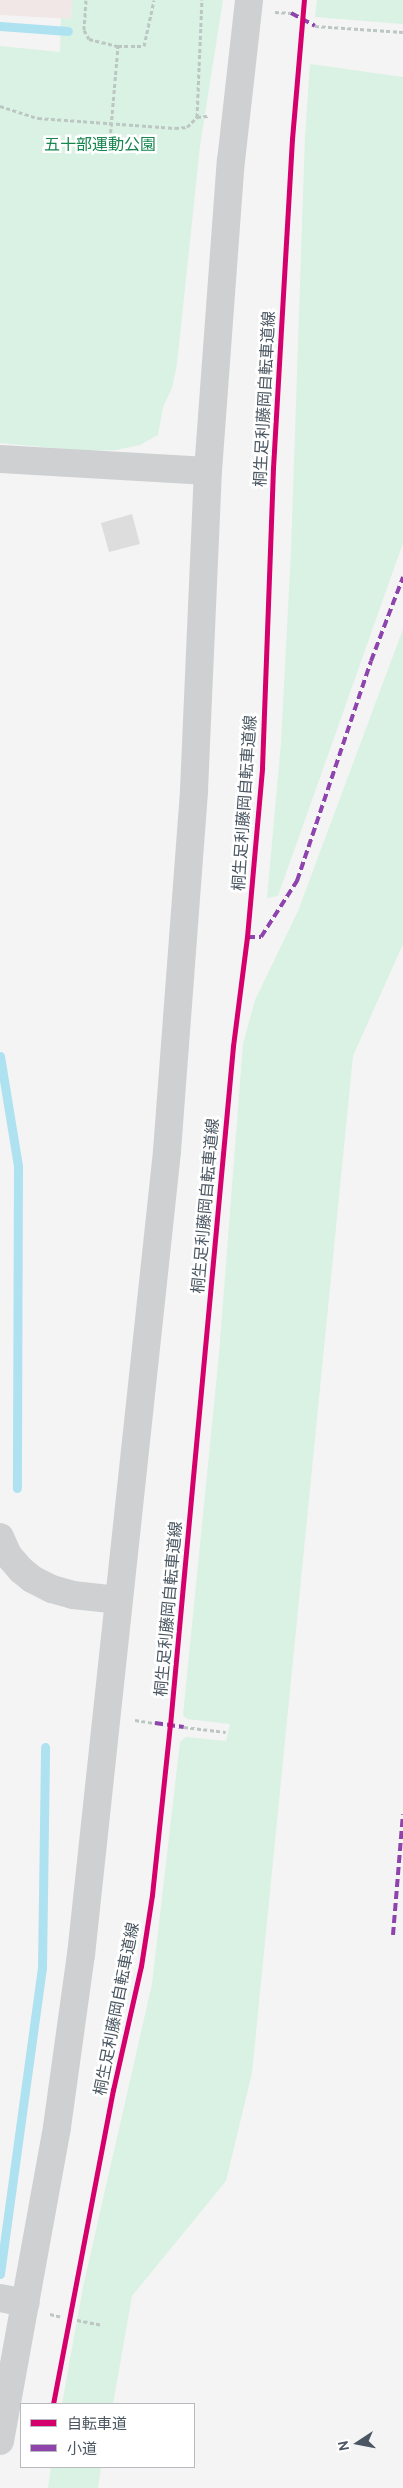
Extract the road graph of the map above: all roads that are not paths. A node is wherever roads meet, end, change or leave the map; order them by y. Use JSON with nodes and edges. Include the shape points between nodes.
{"nodes":[{"id":1,"x":249,"y":0,"type":"edge"},
{"id":2,"x":0,"y":459,"type":"edge"},
{"id":3,"x":208,"y":471,"type":"junction"},
{"id":4,"x":0,"y":1537,"type":"edge"},
{"id":5,"x":118,"y":1600,"type":"junction"},
{"id":6,"x":13,"y":2300,"type":"edge"},
{"id":7,"x":0,"y":2441,"type":"edge"}],
"edges":[{"from":1,"to":3,"type":"street","via":[[231,161]]},
{"from":2,"to":3,"type":"street"},
{"from":3,"to":5,"type":"street","via":[[194,790],[167,1151]]},
{"from":4,"to":5,"type":"street","via":[[8,1555],[32,1579],[73,1596]]},
{"from":5,"to":6,"type":"street","via":[[81,1954],[57,2127]]},
{"from":6,"to":7,"type":"street"}]}
